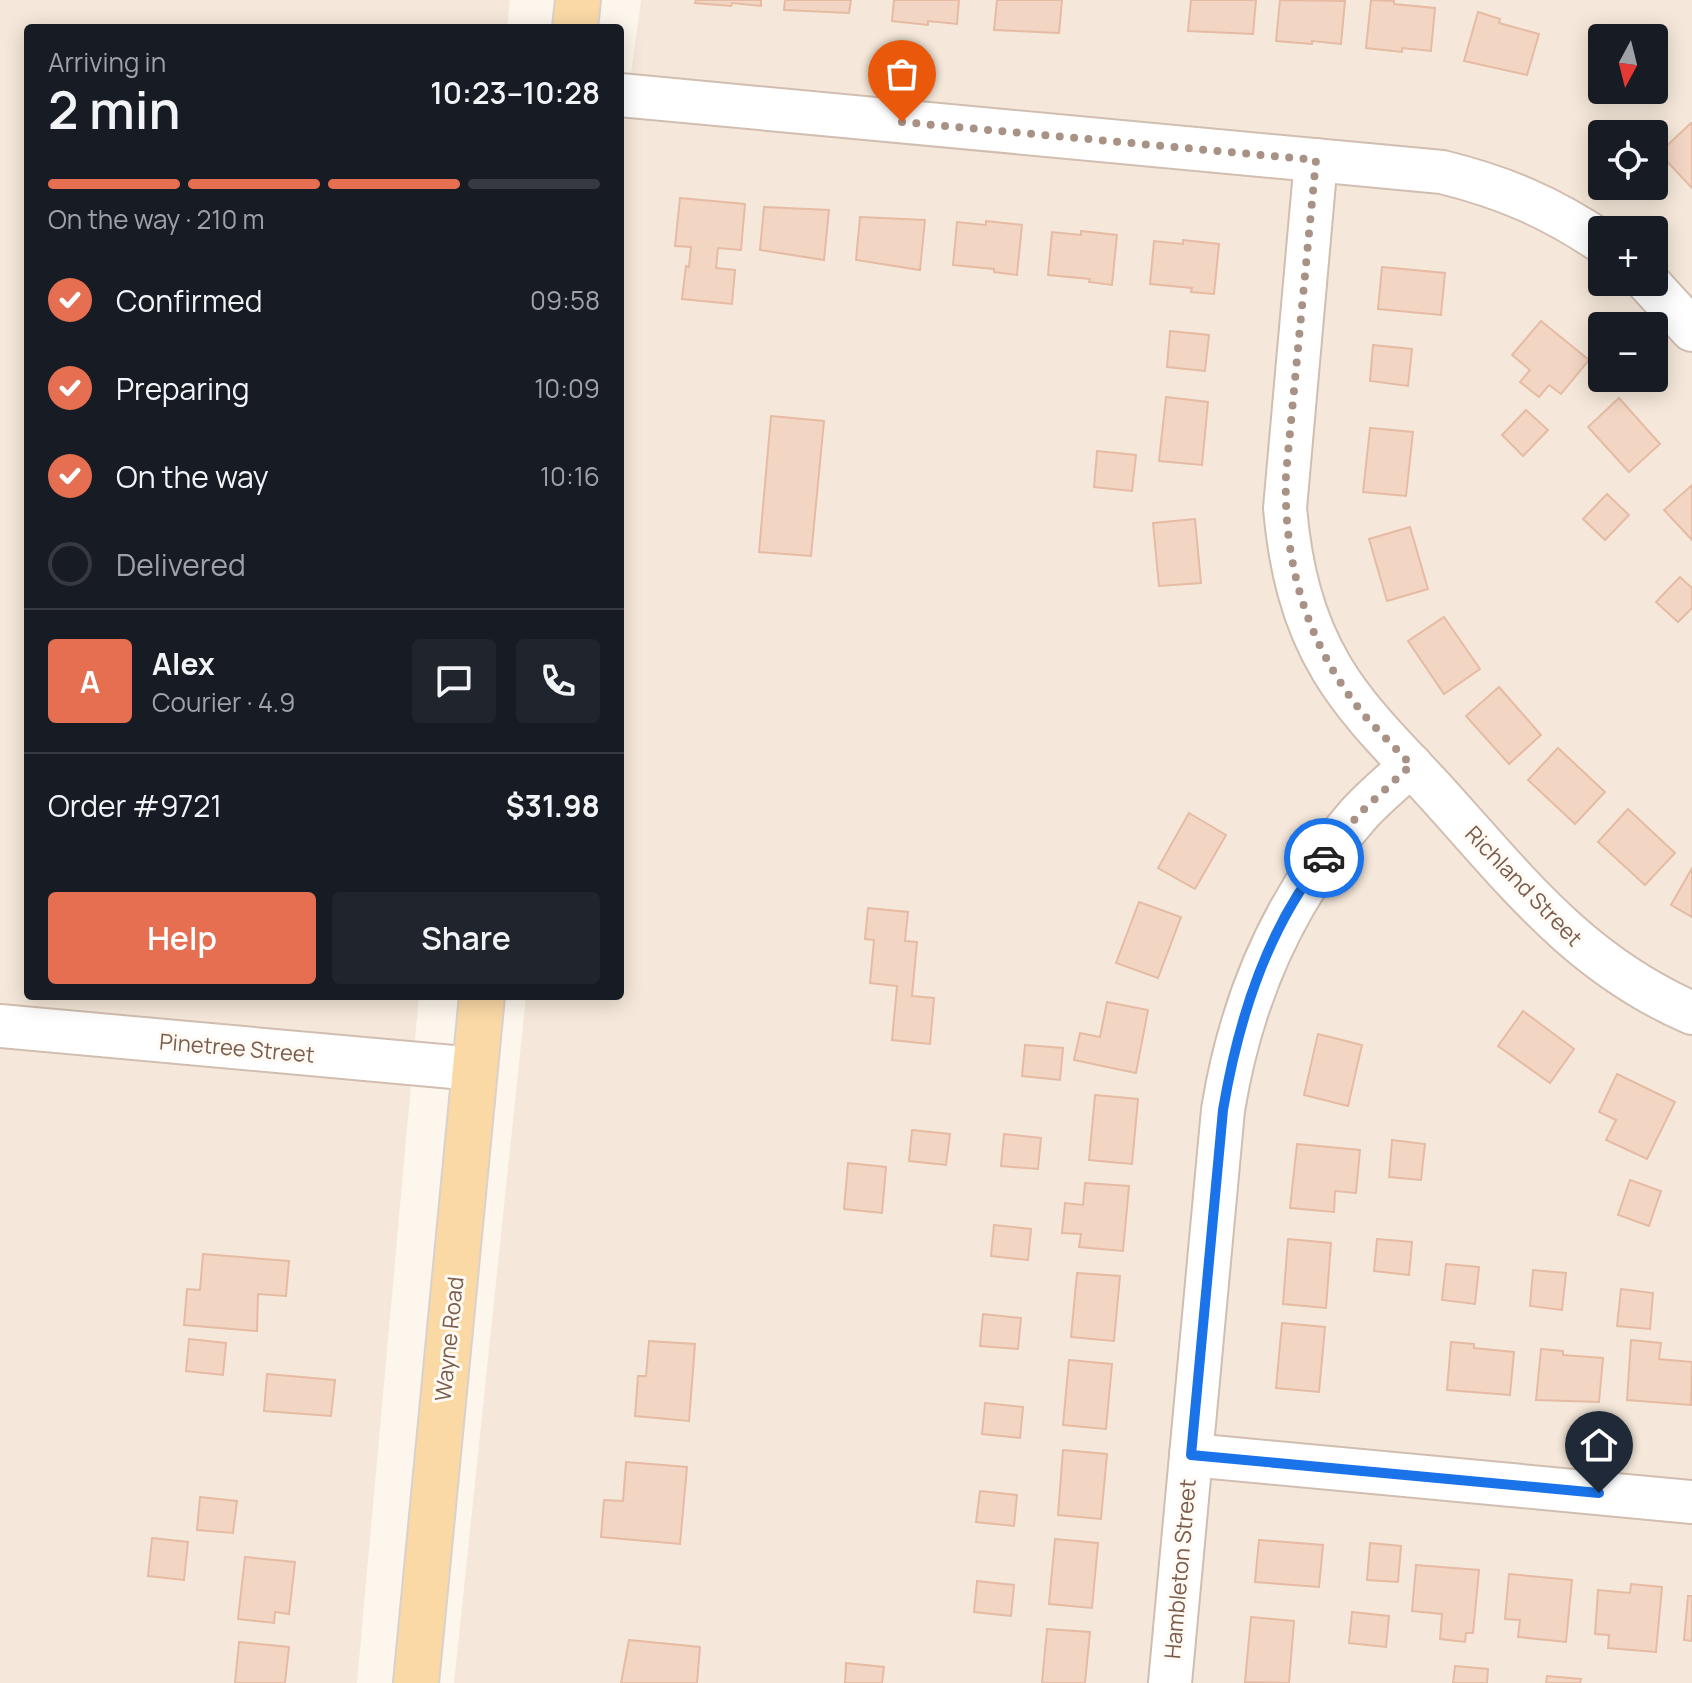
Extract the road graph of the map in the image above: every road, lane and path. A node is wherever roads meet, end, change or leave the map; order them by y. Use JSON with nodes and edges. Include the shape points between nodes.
{"nodes":[{"id":1,"x":578,"y":0,"type":"edge"},
{"id":2,"x":575,"y":24,"type":"edge"},
{"id":3,"x":624,"y":95,"type":"edge"},
{"id":4,"x":1316,"y":160,"type":"junction"},
{"id":5,"x":1588,"y":233,"type":"edge"},
{"id":6,"x":1662,"y":296,"type":"edge"},
{"id":7,"x":1690,"y":325,"type":"edge"},
{"id":8,"x":1411,"y":765,"type":"junction"},
{"id":9,"x":482,"y":1000,"type":"edge"},
{"id":10,"x":1692,"y":1013,"type":"edge"},
{"id":11,"x":0,"y":1026,"type":"edge"},
{"id":12,"x":475,"y":1069,"type":"junction"},
{"id":13,"x":1191,"y":1455,"type":"junction"},
{"id":14,"x":1692,"y":1502,"type":"edge"},
{"id":15,"x":416,"y":1683,"type":"edge"},
{"id":16,"x":1170,"y":1683,"type":"edge"}],
"edges":[{"from":1,"to":2,"type":"main road"},
{"from":3,"to":4,"type":"street"},
{"from":4,"to":5,"type":"street","via":[[1417,168],[1490,184]]},
{"from":4,"to":8,"type":"street","via":[[1286,474],[1289,552],[1307,618],[1332,669],[1364,715]]},
{"from":6,"to":7,"type":"street"},
{"from":8,"to":10,"type":"street","name":"Richland Street","via":[[1550,918],[1590,954]]},
{"from":8,"to":13,"type":"street","name":"Hambleton Street","via":[[1359,814],[1314,870],[1271,945],[1245,1012],[1223,1110]]},
{"from":9,"to":12,"type":"main road","name":"Wayne Road"},
{"from":11,"to":12,"type":"street","name":"Pinetree Street"},
{"from":12,"to":15,"type":"main road","name":"Wayne Road"},
{"from":13,"to":14,"type":"street"},
{"from":13,"to":16,"type":"street","name":"Hambleton Street"}]}
